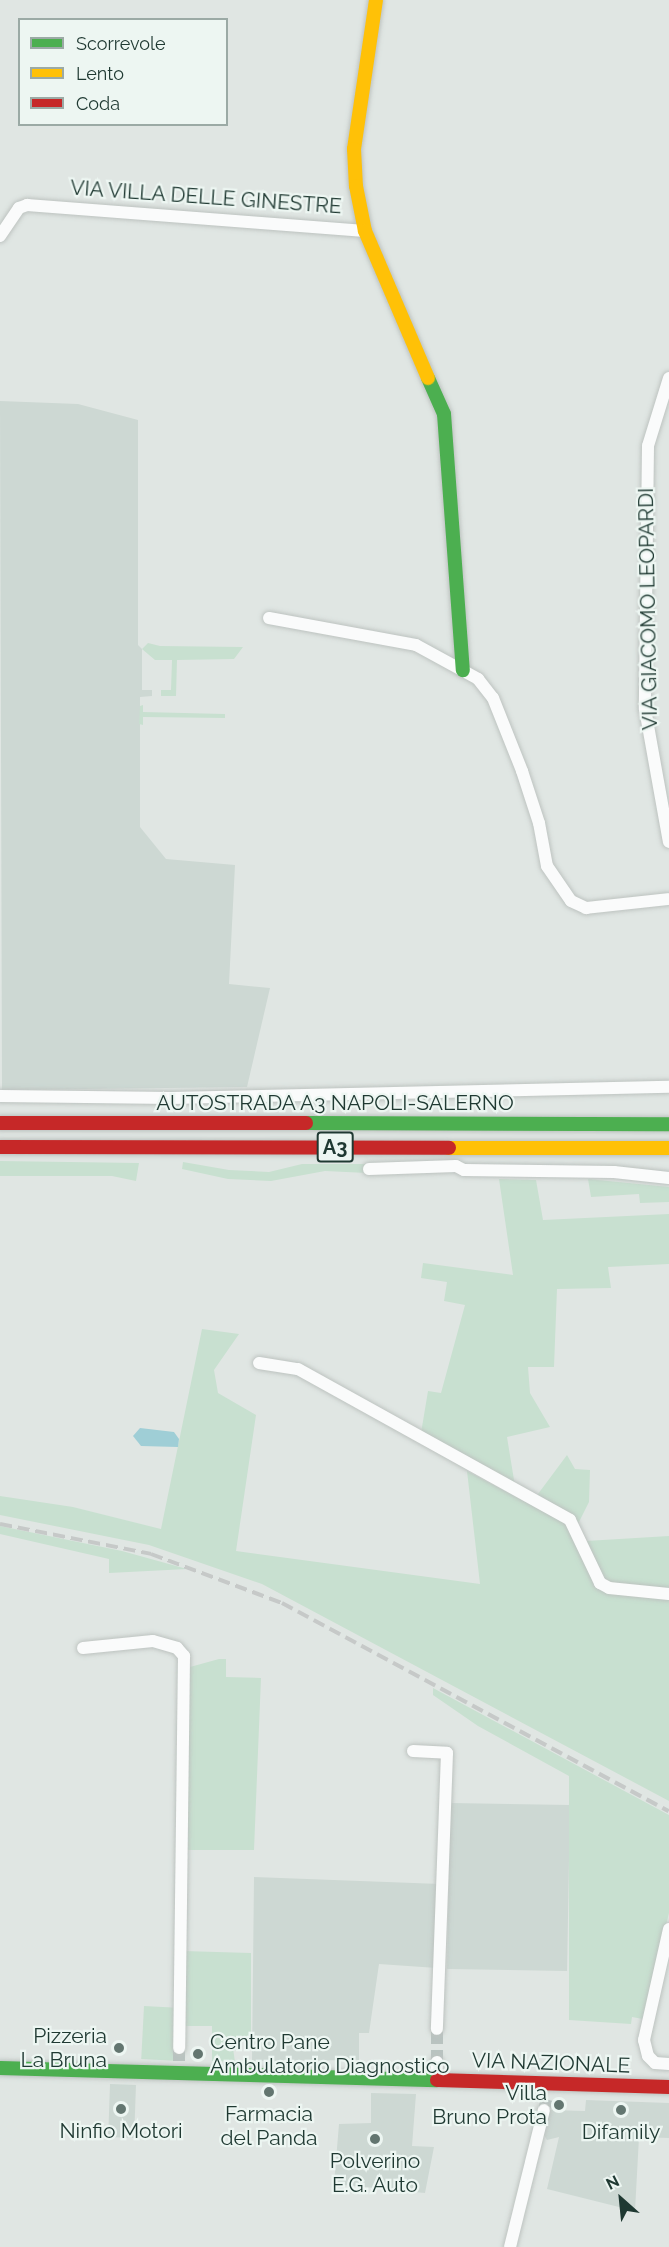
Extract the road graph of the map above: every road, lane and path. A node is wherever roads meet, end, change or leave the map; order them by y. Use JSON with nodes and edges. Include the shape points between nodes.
{"nodes":[{"id":1,"x":376,"y":0,"type":"edge"},
{"id":2,"x":365,"y":231,"type":"junction"},
{"id":3,"x":0,"y":236,"type":"edge"},
{"id":4,"x":669,"y":378,"type":"edge"},
{"id":5,"x":269,"y":618,"type":"dead end"},
{"id":6,"x":463,"y":670,"type":"junction"},
{"id":7,"x":669,"y":842,"type":"edge"},
{"id":8,"x":669,"y":899,"type":"edge"},
{"id":9,"x":669,"y":1088,"type":"edge"},
{"id":10,"x":0,"y":1096,"type":"edge"},
{"id":11,"x":0,"y":1124,"type":"edge"},
{"id":12,"x":669,"y":1124,"type":"edge"},
{"id":13,"x":0,"y":1147,"type":"edge"},
{"id":14,"x":669,"y":1148,"type":"edge"},
{"id":15,"x":369,"y":1169,"type":"dead end"},
{"id":16,"x":669,"y":1178,"type":"edge"},
{"id":17,"x":260,"y":1363,"type":"dead end"},
{"id":18,"x":669,"y":1594,"type":"edge"},
{"id":19,"x":83,"y":1648,"type":"dead end"},
{"id":20,"x":413,"y":1751,"type":"dead end"},
{"id":21,"x":669,"y":1929,"type":"edge"},
{"id":22,"x":437,"y":2029,"type":"tunnel mouth"},
{"id":23,"x":179,"y":2061,"type":"junction"},
{"id":24,"x":437,"y":2062,"type":"tunnel mouth"},
{"id":25,"x":669,"y":2064,"type":"edge"},
{"id":26,"x":0,"y":2068,"type":"edge"},
{"id":27,"x":436,"y":2080,"type":"junction"},
{"id":28,"x":548,"y":2084,"type":"junction"},
{"id":29,"x":669,"y":2087,"type":"edge"},
{"id":30,"x":510,"y":2247,"type":"edge"}],
"edges":[{"from":1,"to":2,"type":"main road","via":[[354,149]]},
{"from":2,"to":3,"type":"street","name":"VIA VILLA DELLE GINESTRE","via":[[27,205],[19,208]]},
{"from":2,"to":6,"type":"main road","name":"VIA VILLA DELLE GINESTRE","via":[[444,414]]},
{"from":4,"to":7,"type":"street","name":"VIA GIACOMO LEOPARDI","via":[[648,446],[645,709]]},
{"from":5,"to":6,"type":"street","via":[[416,645]]},
{"from":6,"to":8,"type":"street","via":[[478,679],[493,698],[535,806],[547,867],[571,900],[586,908]]},
{"from":9,"to":10,"type":"street","via":[[261,1096]]},
{"from":11,"to":12,"type":"main road","name":"AUTOSTRADA A3 NAPOLI-SALERNO","number":"A3"},
{"from":13,"to":14,"type":"main road","name":"AUTOSTRADA A3 NAPOLI-SALERNO","number":"A3"},
{"from":15,"to":16,"type":"street","via":[[456,1166],[464,1170],[614,1172]]},
{"from":17,"to":18,"type":"street","via":[[298,1369],[570,1520],[600,1583],[609,1588]]},
{"from":19,"to":23,"type":"street","via":[[153,1641],[177,1648],[184,1656]]},
{"from":20,"to":22,"type":"street","via":[[447,1753]]},
{"from":21,"to":25,"type":"street","via":[[644,2040],[648,2056],[655,2063]]},
{"from":23,"to":26,"type":"main road","name":"VIA NAZIONALE"},
{"from":23,"to":27,"type":"main road","name":"VIA NAZIONALE"},
{"from":24,"to":27,"type":"street"},
{"from":27,"to":28,"type":"main road","name":"VIA NAZIONALE"},
{"from":28,"to":29,"type":"main road","name":"VIA NAZIONALE"},
{"from":28,"to":30,"type":"street"}]}
